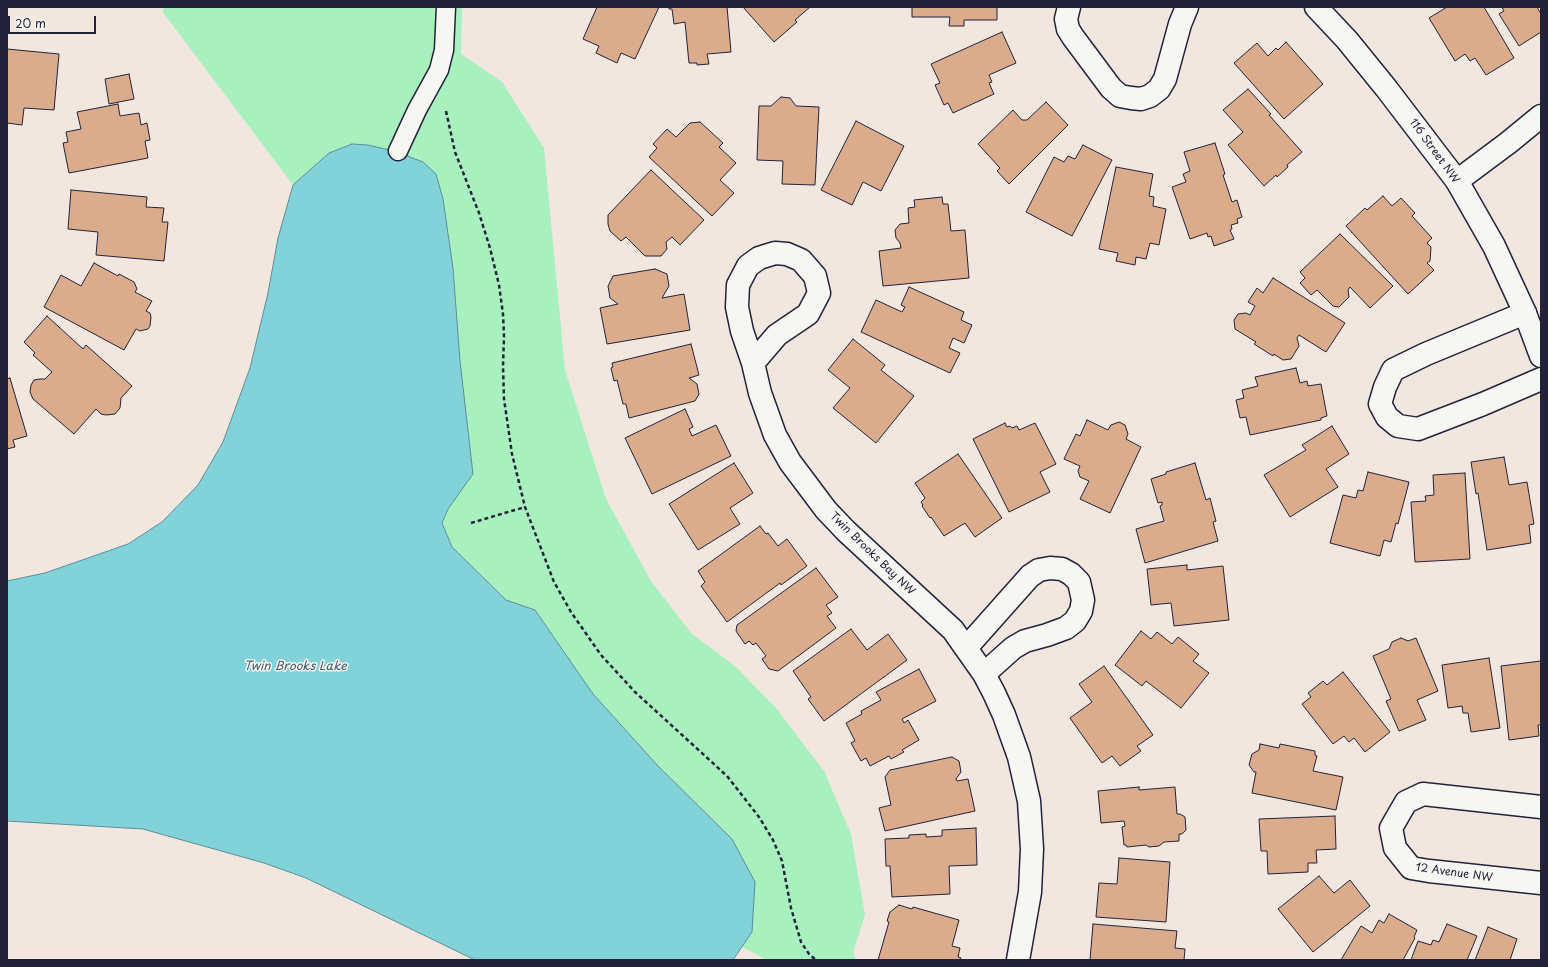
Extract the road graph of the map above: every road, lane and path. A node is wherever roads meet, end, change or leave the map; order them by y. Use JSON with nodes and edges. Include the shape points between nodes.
{"nodes":[{"id":1,"x":446,"y":7,"type":"edge"},
{"id":2,"x":1069,"y":7,"type":"edge"},
{"id":3,"x":1187,"y":7,"type":"edge"},
{"id":4,"x":1316,"y":7,"type":"edge"},
{"id":5,"x":439,"y":70,"type":"junction"},
{"id":6,"x":1541,"y":116,"type":"edge"},
{"id":7,"x":398,"y":151,"type":"dead end"},
{"id":8,"x":1457,"y":181,"type":"junction"},
{"id":9,"x":1525,"y":314,"type":"junction"},
{"id":10,"x":1541,"y":356,"type":"edge"},
{"id":11,"x":753,"y":363,"type":"junction"},
{"id":12,"x":1541,"y":379,"type":"edge"},
{"id":13,"x":525,"y":507,"type":"junction"},
{"id":14,"x":471,"y":523,"type":"dead end"},
{"id":15,"x":966,"y":648,"type":"junction"},
{"id":16,"x":984,"y":674,"type":"junction"},
{"id":17,"x":1541,"y":807,"type":"edge"},
{"id":18,"x":1541,"y":883,"type":"edge"},
{"id":19,"x":816,"y":960,"type":"edge"},
{"id":20,"x":1018,"y":960,"type":"edge"}],
"edges":[{"from":1,"to":5,"type":"lane","via":[[444,50]]},
{"from":2,"to":3,"type":"street","via":[[1066,19],[1072,37],[1111,88],[1120,96],[1142,99],[1159,89],[1165,79]]},
{"from":4,"to":8,"type":"street","name":"116 Street NW","via":[[1386,88]]},
{"from":5,"to":7,"type":"lane"},
{"from":5,"to":13,"type":"path","via":[[454,152],[479,213],[499,285],[503,314],[504,399],[512,454]]},
{"from":6,"to":8,"type":"street"},
{"from":8,"to":9,"type":"street","name":"116 Street NW","via":[[1494,246]]},
{"from":9,"to":10,"type":"street","name":"116 Street NW"},
{"from":9,"to":12,"type":"street","via":[[1393,370],[1380,404],[1387,417],[1398,426],[1418,429]]},
{"from":11,"to":11,"type":"street","name":"Twin Brooks Bay NW","via":[[777,335],[808,314],[819,293],[815,276],[802,260],[787,254],[775,253],[759,258],[748,266],[738,285],[737,308]]},
{"from":11,"to":15,"type":"street","name":"Twin Brooks Bay NW","via":[[760,393],[775,435],[810,490],[846,531],[953,630]]},
{"from":13,"to":14,"type":"path"},
{"from":13,"to":19,"type":"path","via":[[554,582],[601,655],[635,692],[727,776],[759,817],[782,861],[791,908],[802,942]]},
{"from":15,"to":16,"type":"street","name":"Twin Brooks Bay NW"},
{"from":15,"to":16,"type":"street","via":[[1030,576],[1039,570],[1062,569],[1079,582],[1083,600],[1081,611],[1075,621],[1066,628],[1025,641],[1013,648]]},
{"from":16,"to":20,"type":"street","name":"Twin Brooks Bay NW","via":[[1004,715],[1029,801],[1032,849],[1030,892]]},
{"from":17,"to":18,"type":"street","name":"12 Avenue NW","via":[[1423,794],[1406,802],[1391,828],[1395,848],[1411,868]]}]}
